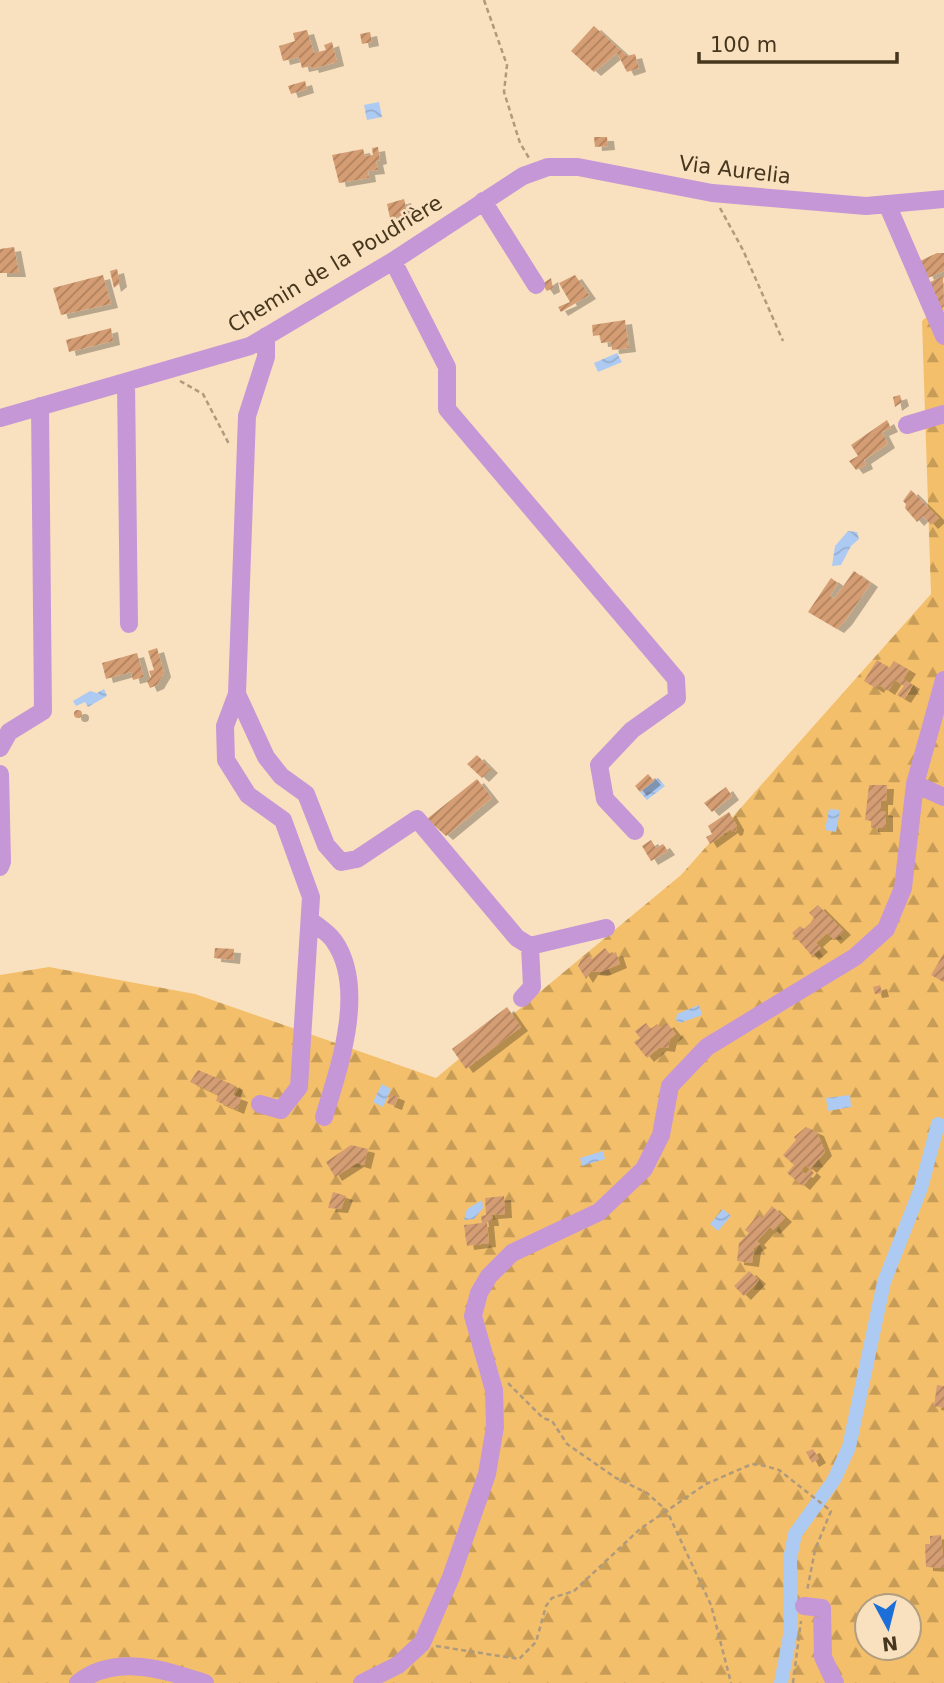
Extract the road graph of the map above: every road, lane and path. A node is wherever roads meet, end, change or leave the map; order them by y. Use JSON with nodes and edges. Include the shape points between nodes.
{"nodes":[{"id":1,"x":484,"y":0,"type":"edge"},
{"id":2,"x":531,"y":174,"type":"junction"},
{"id":3,"x":712,"y":192,"type":"junction"},
{"id":4,"x":944,"y":199,"type":"edge"},
{"id":5,"x":483,"y":201,"type":"junction"},
{"id":6,"x":887,"y":204,"type":"junction"},
{"id":7,"x":393,"y":261,"type":"junction"},
{"id":8,"x":536,"y":285,"type":"dead end"},
{"id":9,"x":266,"y":336,"type":"junction"},
{"id":10,"x":944,"y":336,"type":"edge"},
{"id":11,"x":783,"y":341,"type":"dead end"},
{"id":12,"x":162,"y":371,"type":"junction"},
{"id":13,"x":126,"y":382,"type":"junction"},
{"id":14,"x":40,"y":406,"type":"junction"},
{"id":15,"x":944,"y":414,"type":"edge"},
{"id":16,"x":0,"y":418,"type":"edge"},
{"id":17,"x":906,"y":425,"type":"dead end"},
{"id":18,"x":233,"y":451,"type":"dead end"},
{"id":19,"x":130,"y":624,"type":"dead end"},
{"id":20,"x":944,"y":680,"type":"edge"},
{"id":21,"x":237,"y":694,"type":"junction"},
{"id":22,"x":0,"y":748,"type":"edge"},
{"id":23,"x":0,"y":775,"type":"edge"},
{"id":24,"x":915,"y":784,"type":"junction"},
{"id":25,"x":944,"y":797,"type":"edge"},
{"id":26,"x":635,"y":831,"type":"dead end"},
{"id":27,"x":0,"y":866,"type":"edge"},
{"id":28,"x":310,"y":920,"type":"junction"},
{"id":29,"x":606,"y":928,"type":"dead end"},
{"id":30,"x":530,"y":946,"type":"junction"},
{"id":31,"x":522,"y":998,"type":"dead end"},
{"id":32,"x":261,"y":1104,"type":"dead end"},
{"id":33,"x":324,"y":1116,"type":"dead end"},
{"id":34,"x":488,"y":1368,"type":"junction"},
{"id":35,"x":667,"y":1511,"type":"junction"},
{"id":36,"x":804,"y":1606,"type":"junction"},
{"id":37,"x":422,"y":1643,"type":"junction"},
{"id":38,"x":78,"y":1683,"type":"edge"},
{"id":39,"x":205,"y":1683,"type":"edge"},
{"id":40,"x":362,"y":1683,"type":"edge"},
{"id":41,"x":731,"y":1683,"type":"edge"},
{"id":42,"x":793,"y":1683,"type":"edge"},
{"id":43,"x":835,"y":1683,"type":"edge"}],
"edges":[{"from":1,"to":2,"type":"path","via":[[507,65],[503,92]]},
{"from":2,"to":3,"type":"street","name":"Via Aurelia","via":[[548,167],[578,167]]},
{"from":2,"to":5,"type":"street","name":"Chemin de la Poudrière"},
{"from":3,"to":6,"type":"street","name":"Via Aurelia"},
{"from":3,"to":11,"type":"path"},
{"from":4,"to":6,"type":"street","name":"Via Aurelia"},
{"from":5,"to":7,"type":"street","name":"Chemin de la Poudrière"},
{"from":5,"to":8,"type":"street"},
{"from":6,"to":10,"type":"street"},
{"from":7,"to":9,"type":"street","name":"Chemin de la Poudrière"},
{"from":7,"to":26,"type":"street","via":[[447,367],[447,409],[676,678],[677,698],[632,730],[598,765],[605,799]]},
{"from":9,"to":12,"type":"street","name":"Chemin de la Poudrière","via":[[250,346]]},
{"from":9,"to":21,"type":"street","via":[[266,357],[247,416]]},
{"from":12,"to":13,"type":"street","name":"Chemin de la Poudrière"},
{"from":12,"to":18,"type":"path","via":[[203,394]]},
{"from":13,"to":14,"type":"street","name":"Chemin de la Poudrière"},
{"from":13,"to":19,"type":"street"},
{"from":14,"to":16,"type":"street","name":"Chemin de la Poudrière"},
{"from":14,"to":22,"type":"street","via":[[43,711],[9,732]]},
{"from":15,"to":17,"type":"street"},
{"from":20,"to":24,"type":"street"},
{"from":21,"to":28,"type":"street","via":[[225,726],[226,760],[248,795],[283,820],[311,897]]},
{"from":21,"to":30,"type":"street","via":[[266,757],[281,776],[306,794],[326,845],[341,863],[358,859],[417,819],[517,938]]},
{"from":23,"to":27,"type":"street"},
{"from":24,"to":25,"type":"street"},
{"from":24,"to":34,"type":"street","via":[[903,888],[886,929],[855,957],[707,1047],[670,1086],[661,1135],[644,1169],[599,1212],[512,1253],[489,1276],[473,1316]]},
{"from":28,"to":32,"type":"street","via":[[299,1087],[281,1110]]},
{"from":28,"to":33,"type":"street","via":[[334,941],[346,972],[349,1016],[341,1063]]},
{"from":29,"to":30,"type":"street"},
{"from":30,"to":31,"type":"street","via":[[532,987]]},
{"from":34,"to":35,"type":"path","via":[[505,1372],[508,1384],[552,1421],[567,1444],[647,1493]]},
{"from":34,"to":37,"type":"street","via":[[495,1427],[487,1474]]},
{"from":35,"to":36,"type":"path","via":[[706,1484],[752,1464],[779,1470],[831,1511],[815,1550]]},
{"from":35,"to":37,"type":"path","via":[[614,1550],[574,1591],[552,1598],[536,1642],[519,1658]]},
{"from":35,"to":41,"type":"path","via":[[711,1605]]},
{"from":36,"to":42,"type":"path"},
{"from":36,"to":43,"type":"street","via":[[822,1608],[823,1657]]},
{"from":37,"to":40,"type":"street","via":[[398,1665]]},
{"from":38,"to":39,"type":"street","via":[[100,1672],[131,1666],[158,1667]]}]}
